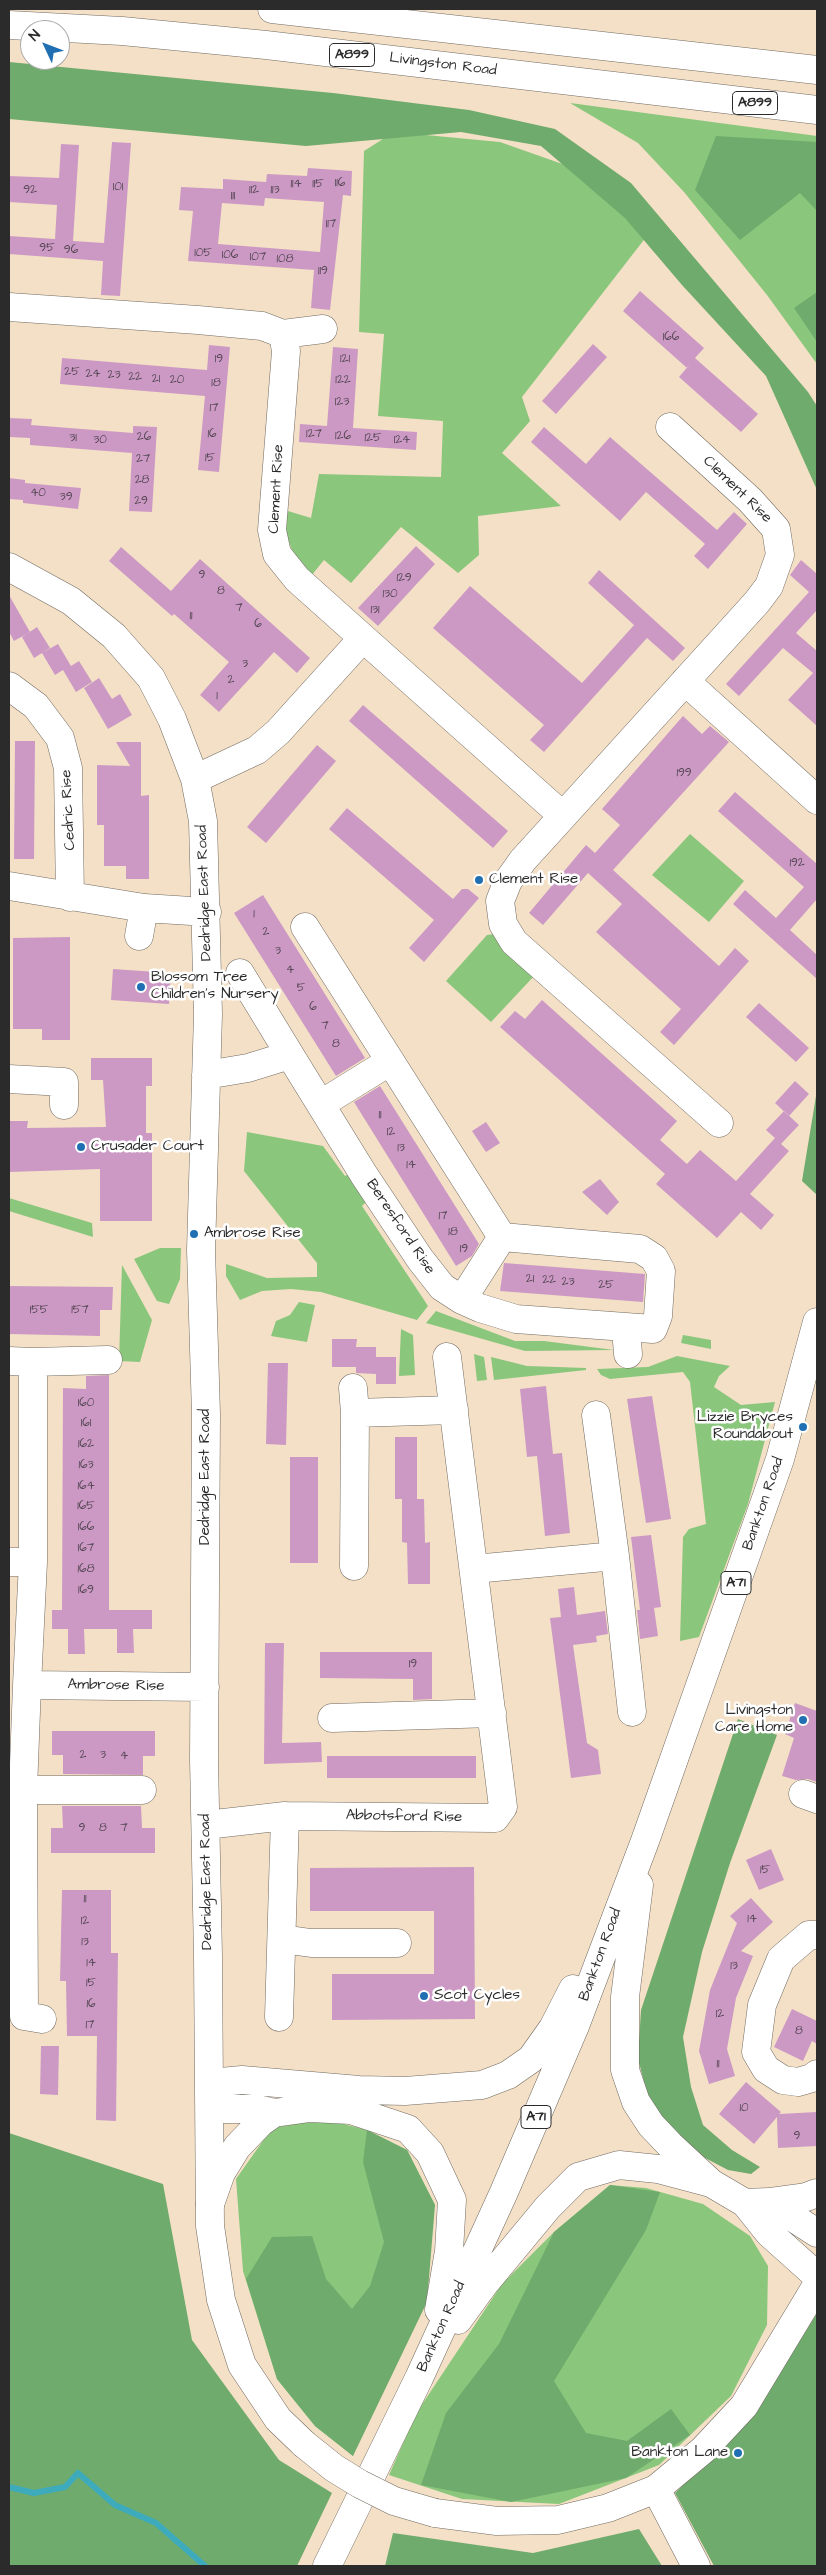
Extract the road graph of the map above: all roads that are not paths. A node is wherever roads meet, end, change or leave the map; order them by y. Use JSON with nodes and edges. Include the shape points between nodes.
{"nodes":[{"id":1,"x":272,"y":9,"type":"edge"},
{"id":2,"x":9,"y":25,"type":"edge"},
{"id":3,"x":817,"y":70,"type":"edge"},
{"id":4,"x":817,"y":110,"type":"edge"},
{"id":5,"x":9,"y":307,"type":"edge"},
{"id":6,"x":323,"y":329,"type":"dead end"},
{"id":7,"x":283,"y":334,"type":"junction"},
{"id":8,"x":670,"y":427,"type":"dead end"},
{"id":9,"x":9,"y":566,"type":"edge"},
{"id":10,"x":363,"y":638,"type":"junction"},
{"id":11,"x":685,"y":681,"type":"junction"},
{"id":12,"x":9,"y":686,"type":"edge"},
{"id":13,"x":195,"y":779,"type":"junction"},
{"id":14,"x":817,"y":800,"type":"edge"},
{"id":15,"x":563,"y":816,"type":"junction"},
{"id":16,"x":9,"y":886,"type":"edge"},
{"id":17,"x":70,"y":897,"type":"junction"},
{"id":18,"x":144,"y":908,"type":"junction"},
{"id":19,"x":207,"y":912,"type":"junction"},
{"id":20,"x":305,"y":927,"type":"dead end"},
{"id":21,"x":139,"y":936,"type":"dead end"},
{"id":22,"x":240,"y":974,"type":"dead end"},
{"id":23,"x":290,"y":1055,"type":"junction"},
{"id":24,"x":389,"y":1062,"type":"junction"},
{"id":25,"x":206,"y":1075,"type":"junction"},
{"id":26,"x":9,"y":1079,"type":"edge"},
{"id":27,"x":321,"y":1104,"type":"junction"},
{"id":28,"x":64,"y":1105,"type":"dead end"},
{"id":29,"x":719,"y":1123,"type":"dead end"},
{"id":30,"x":502,"y":1237,"type":"junction"},
{"id":31,"x":462,"y":1300,"type":"junction"},
{"id":32,"x":817,"y":1322,"type":"edge"},
{"id":33,"x":447,"y":1357,"type":"dead end"},
{"id":34,"x":108,"y":1360,"type":"dead end"},
{"id":35,"x":21,"y":1362,"type":"edge"},
{"id":36,"x":454,"y":1410,"type":"junction"},
{"id":37,"x":596,"y":1414,"type":"dead end"},
{"id":38,"x":615,"y":1556,"type":"junction"},
{"id":39,"x":21,"y":1562,"type":"edge"},
{"id":40,"x":354,"y":1566,"type":"dead end"},
{"id":41,"x":474,"y":1569,"type":"junction"},
{"id":42,"x":27,"y":1685,"type":"junction"},
{"id":43,"x":205,"y":1687,"type":"junction"},
{"id":44,"x":632,"y":1712,"type":"dead end"},
{"id":45,"x":492,"y":1713,"type":"junction"},
{"id":46,"x":332,"y":1718,"type":"dead end"},
{"id":47,"x":23,"y":1790,"type":"junction"},
{"id":48,"x":142,"y":1790,"type":"dead end"},
{"id":49,"x":285,"y":1816,"type":"junction"},
{"id":50,"x":206,"y":1825,"type":"junction"},
{"id":51,"x":645,"y":1841,"type":"junction"},
{"id":52,"x":16,"y":1880,"type":"edge"},
{"id":53,"x":627,"y":1882,"type":"junction"},
{"id":54,"x":817,"y":1935,"type":"edge"},
{"id":55,"x":282,"y":1939,"type":"junction"},
{"id":56,"x":397,"y":1943,"type":"dead end"},
{"id":57,"x":279,"y":2017,"type":"dead end"},
{"id":58,"x":42,"y":2019,"type":"dead end"},
{"id":59,"x":817,"y":2074,"type":"edge"},
{"id":60,"x":210,"y":2096,"type":"junction"},
{"id":61,"x":274,"y":2113,"type":"junction"},
{"id":62,"x":711,"y":2183,"type":"junction"},
{"id":63,"x":817,"y":2193,"type":"edge"},
{"id":64,"x":757,"y":2203,"type":"junction"},
{"id":65,"x":210,"y":2204,"type":"junction"},
{"id":66,"x":817,"y":2233,"type":"edge"},
{"id":67,"x":817,"y":2276,"type":"edge"},
{"id":68,"x":817,"y":2284,"type":"edge"},
{"id":69,"x":433,"y":2346,"type":"junction"},
{"id":70,"x":419,"y":2378,"type":"junction"},
{"id":71,"x":656,"y":2489,"type":"junction"},
{"id":72,"x":327,"y":2566,"type":"edge"},
{"id":73,"x":696,"y":2566,"type":"edge"}],
"edges":[{"from":1,"to":3,"type":"street"},
{"from":2,"to":4,"type":"street","name":"Livingston Road","number":"A899","via":[[266,44]]},
{"from":5,"to":7,"type":"street","via":[[216,321],[262,326]]},
{"from":6,"to":7,"type":"street"},
{"from":7,"to":10,"type":"street","name":"Clement Rise","via":[[286,351],[272,530],[277,554],[297,579]]},
{"from":8,"to":11,"type":"street","name":"Clement Rise","via":[[750,500],[776,529],[780,555],[763,594]]},
{"from":9,"to":13,"type":"street","name":"Dedridge East Road","via":[[71,601],[114,636],[151,678],[172,719]]},
{"from":10,"to":13,"type":"street","via":[[278,732],[257,750]]},
{"from":10,"to":15,"type":"street","name":"Clement Rise"},
{"from":11,"to":14,"type":"street"},
{"from":11,"to":15,"type":"street","name":"Clement Rise"},
{"from":12,"to":17,"type":"street","name":"Cedric Rise","via":[[36,706],[60,738],[68,768]]},
{"from":13,"to":19,"type":"street","name":"Dedridge East Road","via":[[203,821]]},
{"from":15,"to":29,"type":"street","name":"Clement Rise","via":[[508,881],[500,901],[503,924],[514,942]]},
{"from":16,"to":17,"type":"street"},
{"from":17,"to":18,"type":"street"},
{"from":18,"to":19,"type":"street"},
{"from":18,"to":21,"type":"street"},
{"from":19,"to":25,"type":"street","name":"Dedridge East Road"},
{"from":20,"to":24,"type":"street"},
{"from":22,"to":23,"type":"street","name":"Beresford Rise"},
{"from":23,"to":25,"type":"street","via":[[248,1068]]},
{"from":23,"to":27,"type":"street","name":"Beresford Rise"},
{"from":24,"to":27,"type":"street"},
{"from":24,"to":30,"type":"street"},
{"from":25,"to":43,"type":"street","name":"Dedridge East Road","via":[[201,1250],[206,1414]]},
{"from":26,"to":28,"type":"street","via":[[64,1082]]},
{"from":27,"to":31,"type":"street","name":"Beresford Rise","via":[[420,1259],[442,1287]]},
{"from":30,"to":31,"type":"street"},
{"from":30,"to":31,"type":"street","name":"Beresford Rise","via":[[640,1248],[654,1258],[661,1271],[658,1316],[653,1329],[627,1341],[516,1319]]},
{"from":32,"to":51,"type":"street","name":"Bankton Road","number":"A71","via":[[780,1459]]},
{"from":33,"to":36,"type":"street","name":"Abbotsford Rise"},
{"from":34,"to":35,"type":"street"},
{"from":35,"to":39,"type":"street"},
{"from":36,"to":40,"type":"street","via":[[354,1400]]},
{"from":36,"to":41,"type":"street","name":"Abbotsford Rise"},
{"from":37,"to":38,"type":"street"},
{"from":38,"to":41,"type":"street"},
{"from":38,"to":44,"type":"street"},
{"from":39,"to":42,"type":"street"},
{"from":41,"to":45,"type":"street","name":"Abbotsford Rise"},
{"from":42,"to":43,"type":"street","name":"Ambrose Rise"},
{"from":42,"to":47,"type":"street"},
{"from":43,"to":50,"type":"street","name":"Dedridge East Road"},
{"from":45,"to":46,"type":"street"},
{"from":45,"to":49,"type":"street","name":"Abbotsford Rise","via":[[503,1807],[495,1818]]},
{"from":47,"to":48,"type":"street"},
{"from":47,"to":52,"type":"street"},
{"from":49,"to":50,"type":"street","name":"Abbotsford Rise"},
{"from":49,"to":55,"type":"street"},
{"from":50,"to":60,"type":"street","name":"Dedridge East Road"},
{"from":51,"to":53,"type":"street","name":"Bankton Road","number":"A71"},
{"from":51,"to":62,"type":"street","via":[[624,1996],[626,2070],[636,2102],[650,2126]]},
{"from":52,"to":58,"type":"street","via":[[24,2016]]},
{"from":53,"to":60,"type":"street","via":[[553,2028],[531,2059],[508,2075],[482,2085],[405,2091],[242,2080]]},
{"from":53,"to":69,"type":"street","name":"Bankton Road","number":"A71","via":[[575,2026]]},
{"from":54,"to":59,"type":"street","via":[[809,1935],[781,1959],[762,2005],[756,2052],[766,2069],[783,2080],[798,2082]]},
{"from":55,"to":56,"type":"street","via":[[310,1943]]},
{"from":55,"to":57,"type":"street"},
{"from":60,"to":61,"type":"street"},
{"from":60,"to":65,"type":"street","name":"Dedridge East Road"},
{"from":61,"to":65,"type":"street","via":[[236,2147],[221,2173]]},
{"from":61,"to":69,"type":"street","via":[[310,2108],[351,2110],[408,2129],[430,2153],[452,2200],[449,2251]]},
{"from":62,"to":64,"type":"street"},
{"from":62,"to":70,"type":"street","via":[[658,2169],[619,2165],[578,2177],[548,2207],[485,2283]]},
{"from":63,"to":64,"type":"street"},
{"from":64,"to":66,"type":"street"},
{"from":64,"to":67,"type":"street","via":[[769,2233]]},
{"from":65,"to":71,"type":"street","name":"Dedridge East Road","bridge":true,"via":[[210,2226],[221,2300],[242,2365],[278,2419],[334,2468],[394,2501],[435,2513],[497,2521],[558,2520],[608,2508]]},
{"from":68,"to":71,"type":"street","name":"Dedridge East Road","via":[[744,2406],[704,2450]]},
{"from":69,"to":70,"type":"street","name":"Bankton Road","number":"A71"},
{"from":70,"to":72,"type":"street","name":"Bankton Road","number":"A71"},
{"from":71,"to":73,"type":"street"}]}
